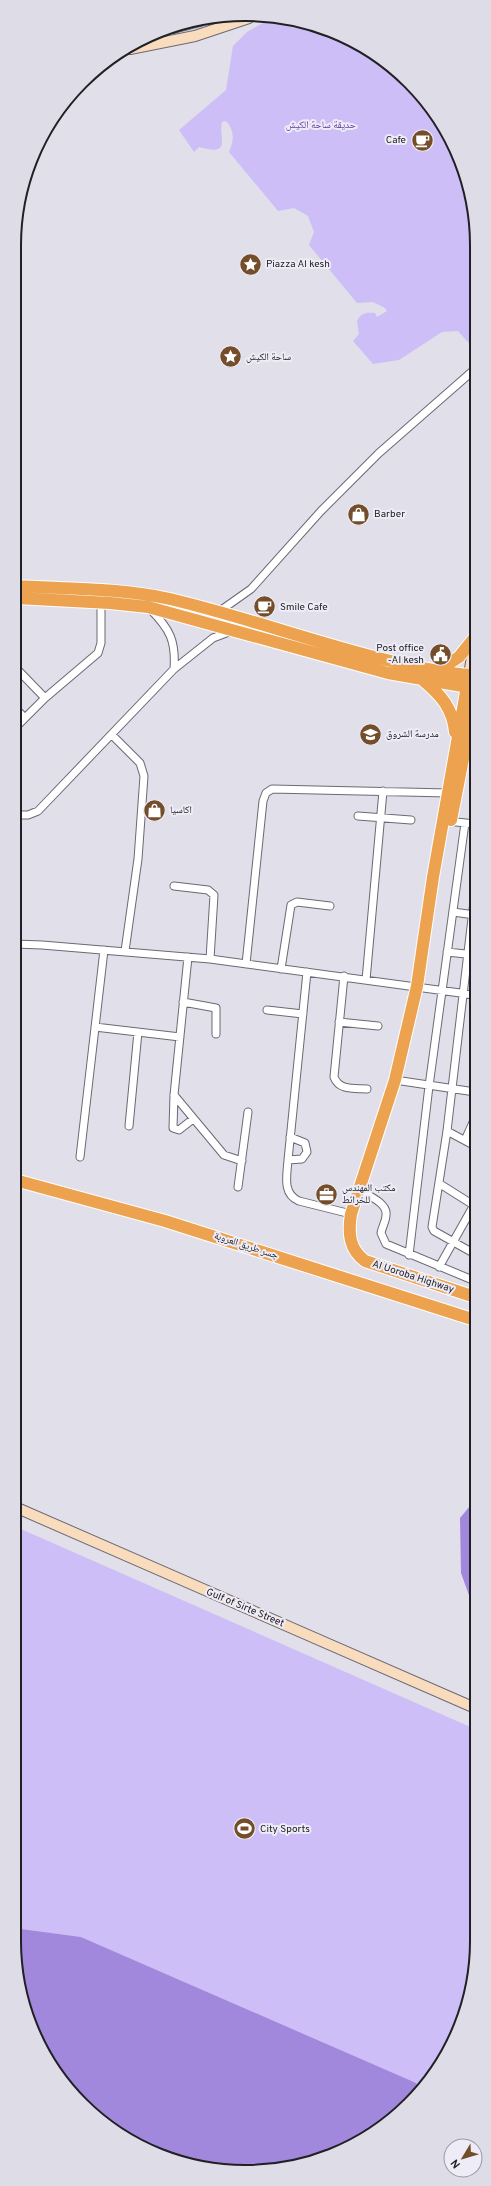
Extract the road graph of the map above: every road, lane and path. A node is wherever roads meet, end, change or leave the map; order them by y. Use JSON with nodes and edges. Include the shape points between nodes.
{"nodes":[{"id":1,"x":240,"y":21,"type":"edge"},
{"id":2,"x":141,"y":47,"type":"edge"},
{"id":3,"x":470,"y":373,"type":"edge"},
{"id":4,"x":21,"y":586,"type":"edge"},
{"id":5,"x":21,"y":598,"type":"edge"},
{"id":6,"x":101,"y":602,"type":"junction"},
{"id":7,"x":148,"y":607,"type":"junction"},
{"id":8,"x":217,"y":612,"type":"junction"},
{"id":9,"x":233,"y":631,"type":"junction"},
{"id":10,"x":470,"y":644,"type":"edge"},
{"id":11,"x":174,"y":669,"type":"junction"},
{"id":12,"x":21,"y":672,"type":"edge"},
{"id":13,"x":436,"y":672,"type":"junction"},
{"id":14,"x":423,"y":680,"type":"junction"},
{"id":15,"x":470,"y":681,"type":"edge"},
{"id":16,"x":470,"y":682,"type":"edge"},
{"id":17,"x":470,"y":689,"type":"edge"},
{"id":18,"x":45,"y":698,"type":"junction"},
{"id":19,"x":21,"y":714,"type":"edge"},
{"id":20,"x":25,"y":718,"type":"junction"},
{"id":21,"x":21,"y":722,"type":"edge"},
{"id":22,"x":112,"y":734,"type":"junction"},
{"id":23,"x":470,"y":736,"type":"edge"},
{"id":24,"x":456,"y":740,"type":"junction"},
{"id":25,"x":383,"y":791,"type":"junction"},
{"id":26,"x":448,"y":793,"type":"junction"},
{"id":27,"x":21,"y":815,"type":"edge"},
{"id":28,"x":358,"y":816,"type":"dead end"},
{"id":29,"x":381,"y":818,"type":"junction"},
{"id":30,"x":411,"y":820,"type":"dead end"},
{"id":31,"x":447,"y":821,"type":"junction"},
{"id":32,"x":465,"y":823,"type":"junction"},
{"id":33,"x":470,"y":824,"type":"edge"},
{"id":34,"x":174,"y":886,"type":"dead end"},
{"id":35,"x":330,"y":906,"type":"dead end"},
{"id":36,"x":453,"y":912,"type":"junction"},
{"id":37,"x":470,"y":914,"type":"edge"},
{"id":38,"x":470,"y":937,"type":"edge"},
{"id":39,"x":21,"y":944,"type":"edge"},
{"id":40,"x":104,"y":950,"type":"junction"},
{"id":41,"x":125,"y":952,"type":"junction"},
{"id":42,"x":447,"y":952,"type":"junction"},
{"id":43,"x":467,"y":954,"type":"junction"},
{"id":44,"x":470,"y":954,"type":"edge"},
{"id":45,"x":188,"y":957,"type":"junction"},
{"id":46,"x":210,"y":959,"type":"junction"},
{"id":47,"x":246,"y":964,"type":"junction"},
{"id":48,"x":281,"y":969,"type":"junction"},
{"id":49,"x":307,"y":972,"type":"junction"},
{"id":50,"x":344,"y":976,"type":"junction"},
{"id":51,"x":366,"y":980,"type":"junction"},
{"id":52,"x":417,"y":986,"type":"junction"},
{"id":53,"x":442,"y":990,"type":"junction"},
{"id":54,"x":463,"y":993,"type":"junction"},
{"id":55,"x":470,"y":994,"type":"edge"},
{"id":56,"x":183,"y":1002,"type":"junction"},
{"id":57,"x":267,"y":1010,"type":"dead end"},
{"id":58,"x":303,"y":1014,"type":"junction"},
{"id":59,"x":339,"y":1022,"type":"junction"},
{"id":60,"x":378,"y":1026,"type":"dead end"},
{"id":61,"x":95,"y":1027,"type":"junction"},
{"id":62,"x":138,"y":1032,"type":"junction"},
{"id":63,"x":216,"y":1034,"type":"dead end"},
{"id":64,"x":180,"y":1037,"type":"junction"},
{"id":65,"x":395,"y":1080,"type":"junction"},
{"id":66,"x":429,"y":1086,"type":"junction"},
{"id":67,"x":367,"y":1089,"type":"dead end"},
{"id":68,"x":452,"y":1089,"type":"junction"},
{"id":69,"x":470,"y":1091,"type":"edge"},
{"id":70,"x":174,"y":1095,"type":"junction"},
{"id":71,"x":248,"y":1112,"type":"dead end"},
{"id":72,"x":193,"y":1119,"type":"junction"},
{"id":73,"x":129,"y":1126,"type":"dead end"},
{"id":74,"x":470,"y":1129,"type":"edge"},
{"id":75,"x":447,"y":1131,"type":"junction"},
{"id":76,"x":290,"y":1137,"type":"junction"},
{"id":77,"x":465,"y":1140,"type":"junction"},
{"id":78,"x":470,"y":1143,"type":"edge"},
{"id":79,"x":80,"y":1157,"type":"dead end"},
{"id":80,"x":288,"y":1160,"type":"junction"},
{"id":81,"x":242,"y":1161,"type":"junction"},
{"id":82,"x":21,"y":1182,"type":"edge"},
{"id":83,"x":440,"y":1184,"type":"junction"},
{"id":84,"x":238,"y":1187,"type":"dead end"},
{"id":85,"x":359,"y":1190,"type":"junction"},
{"id":86,"x":470,"y":1202,"type":"edge"},
{"id":87,"x":470,"y":1213,"type":"edge"},
{"id":88,"x":351,"y":1214,"type":"junction"},
{"id":89,"x":453,"y":1242,"type":"junction"},
{"id":90,"x":470,"y":1251,"type":"edge"},
{"id":91,"x":409,"y":1255,"type":"junction"},
{"id":92,"x":439,"y":1267,"type":"junction"},
{"id":93,"x":470,"y":1279,"type":"edge"},
{"id":94,"x":470,"y":1295,"type":"edge"},
{"id":95,"x":470,"y":1318,"type":"edge"},
{"id":96,"x":21,"y":1510,"type":"edge"},
{"id":97,"x":470,"y":1706,"type":"edge"}],
"edges":[{"from":1,"to":2,"type":"main road","via":[[206,33]]},
{"from":3,"to":8,"type":"street","via":[[379,453],[251,589]]},
{"from":4,"to":8,"type":"highway","via":[[142,594]]},
{"from":5,"to":6,"type":"highway"},
{"from":6,"to":7,"type":"highway"},
{"from":6,"to":18,"type":"street","via":[[101,643],[98,653]]},
{"from":7,"to":9,"type":"highway"},
{"from":7,"to":11,"type":"street","via":[[172,637],[175,648]]},
{"from":8,"to":13,"type":"highway","via":[[364,655]]},
{"from":9,"to":11,"type":"street","via":[[213,638]]},
{"from":9,"to":14,"type":"highway"},
{"from":10,"to":13,"type":"highway","via":[[459,657]]},
{"from":11,"to":22,"type":"street"},
{"from":12,"to":18,"type":"street"},
{"from":13,"to":15,"type":"highway"},
{"from":14,"to":16,"type":"highway"},
{"from":14,"to":24,"type":"highway","via":[[445,701],[455,725]]},
{"from":17,"to":24,"type":"highway"},
{"from":18,"to":20,"type":"street"},
{"from":19,"to":20,"type":"street"},
{"from":20,"to":21,"type":"street"},
{"from":22,"to":27,"type":"street","via":[[38,811]]},
{"from":22,"to":41,"type":"street","via":[[140,763],[144,776],[138,859]]},
{"from":23,"to":31,"type":"highway"},
{"from":24,"to":26,"type":"highway"},
{"from":25,"to":26,"type":"street"},
{"from":25,"to":29,"type":"street"},
{"from":25,"to":47,"type":"street","via":[[272,788],[266,793],[263,801]]},
{"from":26,"to":31,"type":"highway"},
{"from":28,"to":29,"type":"street"},
{"from":29,"to":30,"type":"street"},
{"from":29,"to":51,"type":"street"},
{"from":31,"to":32,"type":"street"},
{"from":31,"to":52,"type":"highway"},
{"from":32,"to":33,"type":"street"},
{"from":32,"to":36,"type":"street"},
{"from":34,"to":46,"type":"street","via":[[208,890],[214,895]]},
{"from":35,"to":48,"type":"street","via":[[297,902],[291,905]]},
{"from":36,"to":37,"type":"street"},
{"from":36,"to":42,"type":"street"},
{"from":38,"to":43,"type":"street"},
{"from":39,"to":40,"type":"street"},
{"from":40,"to":41,"type":"street"},
{"from":40,"to":61,"type":"street"},
{"from":41,"to":45,"type":"street"},
{"from":42,"to":43,"type":"street"},
{"from":42,"to":53,"type":"street"},
{"from":43,"to":44,"type":"street"},
{"from":43,"to":54,"type":"street"},
{"from":45,"to":46,"type":"street"},
{"from":45,"to":56,"type":"street"},
{"from":46,"to":47,"type":"street"},
{"from":47,"to":48,"type":"street"},
{"from":48,"to":49,"type":"street"},
{"from":49,"to":50,"type":"street"},
{"from":49,"to":58,"type":"street"},
{"from":50,"to":51,"type":"street"},
{"from":50,"to":59,"type":"street"},
{"from":51,"to":52,"type":"street"},
{"from":52,"to":53,"type":"street"},
{"from":52,"to":65,"type":"highway"},
{"from":53,"to":54,"type":"street"},
{"from":53,"to":66,"type":"street"},
{"from":54,"to":55,"type":"street"},
{"from":54,"to":68,"type":"street"},
{"from":56,"to":63,"type":"street","via":[[216,1008]]},
{"from":56,"to":64,"type":"street"},
{"from":57,"to":58,"type":"street"},
{"from":58,"to":76,"type":"street"},
{"from":59,"to":60,"type":"street"},
{"from":59,"to":67,"type":"street","via":[[334,1078],[344,1088]]},
{"from":61,"to":62,"type":"street"},
{"from":61,"to":79,"type":"street"},
{"from":62,"to":64,"type":"street"},
{"from":62,"to":73,"type":"street"},
{"from":64,"to":70,"type":"street"},
{"from":65,"to":66,"type":"street"},
{"from":65,"to":85,"type":"highway"},
{"from":66,"to":68,"type":"street"},
{"from":66,"to":91,"type":"street"},
{"from":68,"to":69,"type":"street"},
{"from":68,"to":75,"type":"street"},
{"from":70,"to":72,"type":"street"},
{"from":70,"to":72,"type":"street","via":[[173,1128],[179,1130]]},
{"from":71,"to":81,"type":"street"},
{"from":72,"to":81,"type":"street","via":[[224,1155]]},
{"from":74,"to":77,"type":"street"},
{"from":75,"to":77,"type":"street"},
{"from":75,"to":83,"type":"street"},
{"from":76,"to":80,"type":"street"},
{"from":76,"to":80,"type":"street","via":[[305,1143],[307,1152],[302,1159]]},
{"from":77,"to":78,"type":"street"},
{"from":80,"to":88,"type":"street","via":[[286,1184],[292,1197]]},
{"from":81,"to":84,"type":"street"},
{"from":82,"to":95,"type":"highway","name":"جسر طريق العروبة","via":[[165,1221]]},
{"from":83,"to":86,"type":"street"},
{"from":83,"to":89,"type":"street","via":[[432,1228]]},
{"from":85,"to":88,"type":"highway"},
{"from":85,"to":91,"type":"street","via":[[386,1209],[381,1233],[383,1241]]},
{"from":87,"to":89,"type":"street"},
{"from":88,"to":94,"type":"highway","name":"Al Uoroba Highway","via":[[349,1233],[354,1250],[365,1261]]},
{"from":89,"to":90,"type":"street"},
{"from":89,"to":92,"type":"street"},
{"from":91,"to":92,"type":"street"},
{"from":92,"to":93,"type":"street"},
{"from":96,"to":97,"type":"main road","name":"Gulf of Sirte Street"}]}
